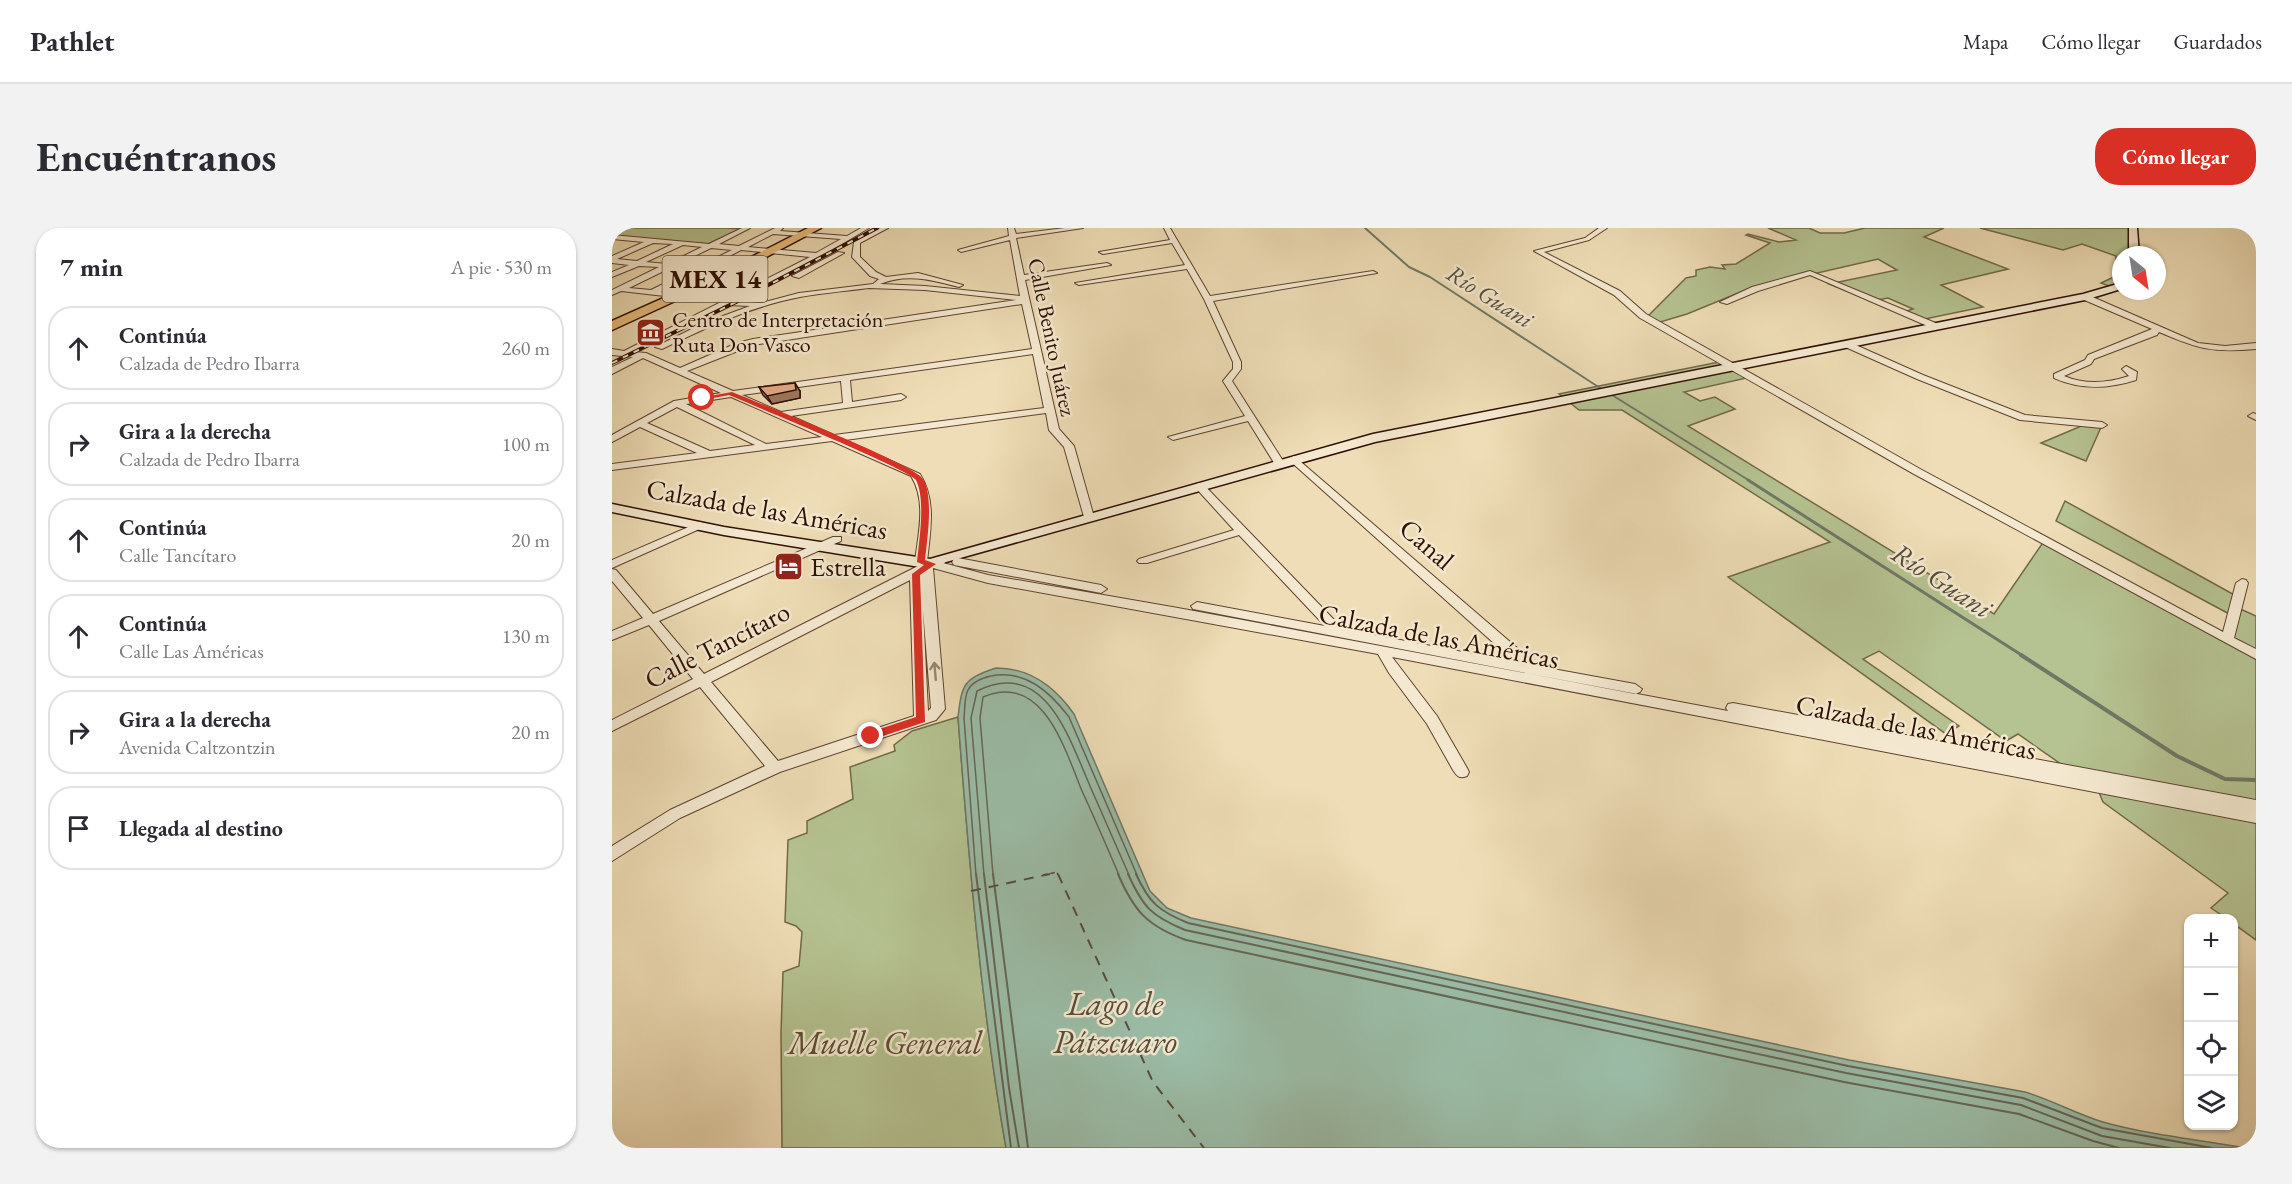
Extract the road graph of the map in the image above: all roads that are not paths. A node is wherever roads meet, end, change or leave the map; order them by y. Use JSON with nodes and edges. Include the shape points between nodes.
{"nodes":[{"id":1,"x":816,"y":228,"type":"edge"},
{"id":2,"x":866,"y":228,"type":"edge"},
{"id":3,"x":885,"y":228,"type":"edge"},
{"id":4,"x":1080,"y":228,"type":"edge"},
{"id":5,"x":1167,"y":228,"type":"edge"},
{"id":6,"x":1604,"y":228,"type":"edge"},
{"id":7,"x":2133,"y":228,"type":"edge"},
{"id":8,"x":746,"y":229,"type":"edge"},
{"id":9,"x":776,"y":230,"type":"edge"},
{"id":10,"x":1012,"y":232,"type":"edge"},
{"id":11,"x":803,"y":235,"type":"junction"},
{"id":12,"x":612,"y":237,"type":"edge"},
{"id":13,"x":624,"y":238,"type":"junction"},
{"id":14,"x":652,"y":240,"type":"junction"},
{"id":15,"x":854,"y":240,"type":"junction"},
{"id":16,"x":1175,"y":241,"type":"junction"},
{"id":17,"x":612,"y":243,"type":"edge"},
{"id":18,"x":682,"y":243,"type":"junction"},
{"id":19,"x":711,"y":246,"type":"junction"},
{"id":20,"x":2134,"y":246,"type":"edge"},
{"id":21,"x":740,"y":248,"type":"junction"},
{"id":22,"x":961,"y":250,"type":"dead end"},
{"id":23,"x":773,"y":251,"type":"junction"},
{"id":24,"x":1103,"y":252,"type":"dead end"},
{"id":25,"x":816,"y":255,"type":"junction"},
{"id":26,"x":612,"y":260,"type":"edge"},
{"id":27,"x":638,"y":264,"type":"junction"},
{"id":28,"x":1107,"y":265,"type":"dead end"},
{"id":29,"x":667,"y":266,"type":"junction"},
{"id":30,"x":1189,"y":267,"type":"junction"},
{"id":31,"x":699,"y":269,"type":"junction"},
{"id":32,"x":730,"y":272,"type":"junction"},
{"id":33,"x":1373,"y":273,"type":"dead end"},
{"id":34,"x":612,"y":275,"type":"edge"},
{"id":35,"x":1020,"y":278,"type":"junction"},
{"id":36,"x":885,"y":279,"type":"junction"},
{"id":37,"x":1079,"y":283,"type":"dead end"},
{"id":38,"x":869,"y":286,"type":"junction"},
{"id":39,"x":616,"y":289,"type":"edge"},
{"id":40,"x":2112,"y":289,"type":"edge"},
{"id":41,"x":652,"y":292,"type":"junction"},
{"id":42,"x":612,"y":293,"type":"edge"},
{"id":43,"x":980,"y":293,"type":"junction"},
{"id":44,"x":679,"y":296,"type":"junction"},
{"id":45,"x":2085,"y":297,"type":"junction"},
{"id":46,"x":762,"y":298,"type":"junction"},
{"id":47,"x":1208,"y":299,"type":"junction"},
{"id":48,"x":1025,"y":300,"type":"junction"},
{"id":49,"x":726,"y":302,"type":"junction"},
{"id":50,"x":1724,"y":302,"type":"dead end"},
{"id":51,"x":612,"y":318,"type":"edge"},
{"id":52,"x":626,"y":320,"type":"junction"},
{"id":53,"x":612,"y":326,"type":"edge"},
{"id":54,"x":1935,"y":326,"type":"junction"},
{"id":55,"x":2157,"y":328,"type":"junction"},
{"id":56,"x":1846,"y":344,"type":"junction"},
{"id":57,"x":2256,"y":346,"type":"edge"},
{"id":58,"x":1037,"y":351,"type":"junction"},
{"id":59,"x":612,"y":352,"type":"edge"},
{"id":60,"x":626,"y":353,"type":"junction"},
{"id":61,"x":643,"y":355,"type":"junction"},
{"id":62,"x":1732,"y":366,"type":"junction"},
{"id":63,"x":2126,"y":369,"type":"dead end"},
{"id":64,"x":612,"y":371,"type":"edge"},
{"id":65,"x":680,"y":371,"type":"junction"},
{"id":66,"x":845,"y":377,"type":"junction"},
{"id":67,"x":730,"y":393,"type":"junction"},
{"id":68,"x":901,"y":397,"type":"dead end"},
{"id":69,"x":677,"y":403,"type":"junction"},
{"id":70,"x":848,"y":405,"type":"junction"},
{"id":71,"x":1049,"y":410,"type":"junction"},
{"id":72,"x":781,"y":415,"type":"junction"},
{"id":73,"x":1250,"y":418,"type":"junction"},
{"id":74,"x":639,"y":423,"type":"junction"},
{"id":75,"x":2102,"y":425,"type":"dead end"},
{"id":76,"x":831,"y":436,"type":"junction"},
{"id":77,"x":1173,"y":437,"type":"dead end"},
{"id":78,"x":612,"y":439,"type":"edge"},
{"id":79,"x":762,"y":446,"type":"junction"},
{"id":80,"x":706,"y":453,"type":"junction"},
{"id":81,"x":1294,"y":459,"type":"junction"},
{"id":82,"x":1280,"y":464,"type":"junction"},
{"id":83,"x":612,"y":467,"type":"edge"},
{"id":84,"x":1199,"y":486,"type":"junction"},
{"id":85,"x":612,"y":498,"type":"edge"},
{"id":86,"x":612,"y":508,"type":"edge"},
{"id":87,"x":1089,"y":517,"type":"junction"},
{"id":88,"x":739,"y":521,"type":"junction"},
{"id":89,"x":700,"y":525,"type":"junction"},
{"id":90,"x":724,"y":531,"type":"junction"},
{"id":91,"x":1241,"y":531,"type":"junction"},
{"id":92,"x":830,"y":542,"type":"junction"},
{"id":93,"x":1143,"y":561,"type":"dead end"},
{"id":94,"x":612,"y":564,"type":"edge"},
{"id":95,"x":926,"y":564,"type":"junction"},
{"id":96,"x":612,"y":573,"type":"edge"},
{"id":97,"x":2242,"y":583,"type":"dead end"},
{"id":98,"x":650,"y":619,"type":"junction"},
{"id":99,"x":612,"y":636,"type":"edge"},
{"id":100,"x":1334,"y":637,"type":"junction"},
{"id":101,"x":2227,"y":640,"type":"junction"},
{"id":102,"x":1383,"y":652,"type":"junction"},
{"id":103,"x":2256,"y":655,"type":"edge"},
{"id":104,"x":1526,"y":668,"type":"junction"},
{"id":105,"x":703,"y":681,"type":"junction"},
{"id":106,"x":1663,"y":699,"type":"junction"},
{"id":107,"x":612,"y":726,"type":"edge"},
{"id":108,"x":1997,"y":764,"type":"junction"},
{"id":109,"x":775,"y":768,"type":"junction"},
{"id":110,"x":1462,"y":772,"type":"dead end"},
{"id":111,"x":2256,"y":806,"type":"edge"},
{"id":112,"x":2256,"y":817,"type":"edge"},
{"id":113,"x":612,"y":854,"type":"edge"}],
"edges":[{"from":1,"to":11,"type":"main road","number":"MEX 14"},
{"from":2,"to":15,"type":"street"},
{"from":3,"to":15,"type":"street"},
{"from":4,"to":10,"type":"street"},
{"from":5,"to":16,"type":"street"},
{"from":6,"to":62,"type":"street","via":[[1587,239],[1538,251],[1617,293],[1643,316]]},
{"from":7,"to":20,"type":"main road"},
{"from":8,"to":9,"type":"street"},
{"from":8,"to":19,"type":"street"},
{"from":9,"to":11,"type":"street"},
{"from":9,"to":21,"type":"street"},
{"from":10,"to":22,"type":"street"},
{"from":10,"to":35,"type":"street","name":"Calle Benito Juárez"},
{"from":11,"to":15,"type":"street"},
{"from":11,"to":23,"type":"main road","number":"MEX 14"},
{"from":12,"to":13,"type":"street"},
{"from":13,"to":14,"type":"street"},
{"from":13,"to":17,"type":"street"},
{"from":14,"to":18,"type":"street"},
{"from":14,"to":26,"type":"street"},
{"from":15,"to":25,"type":"street"},
{"from":15,"to":36,"type":"street","via":[[856,257],[873,274]]},
{"from":15,"to":46,"type":"street"},
{"from":16,"to":24,"type":"street"},
{"from":16,"to":30,"type":"street"},
{"from":18,"to":19,"type":"street"},
{"from":18,"to":27,"type":"street"},
{"from":19,"to":21,"type":"street"},
{"from":19,"to":29,"type":"street"},
{"from":21,"to":23,"type":"street"},
{"from":21,"to":31,"type":"street"},
{"from":23,"to":25,"type":"street"},
{"from":23,"to":32,"type":"main road","number":"MEX 14"},
{"from":25,"to":49,"type":"street"},
{"from":26,"to":27,"type":"street"},
{"from":27,"to":29,"type":"street"},
{"from":27,"to":34,"type":"street"},
{"from":28,"to":35,"type":"street"},
{"from":29,"to":31,"type":"street"},
{"from":29,"to":39,"type":"street"},
{"from":30,"to":37,"type":"street"},
{"from":30,"to":47,"type":"street"},
{"from":31,"to":32,"type":"street"},
{"from":31,"to":41,"type":"street"},
{"from":32,"to":44,"type":"main road","number":"MEX 14"},
{"from":33,"to":47,"type":"street"},
{"from":35,"to":48,"type":"street","name":"Calle Benito Juárez"},
{"from":36,"to":38,"type":"street"},
{"from":36,"to":43,"type":"street","via":[[918,274]]},
{"from":38,"to":43,"type":"street"},
{"from":38,"to":46,"type":"street"},
{"from":39,"to":41,"type":"street"},
{"from":39,"to":42,"type":"street"},
{"from":40,"to":45,"type":"main road"},
{"from":41,"to":44,"type":"street"},
{"from":43,"to":48,"type":"street"},
{"from":44,"to":52,"type":"main road","number":"MEX 14"},
{"from":45,"to":54,"type":"main road"},
{"from":45,"to":55,"type":"street"},
{"from":46,"to":49,"type":"street","via":[[747,303]]},
{"from":46,"to":61,"type":"street"},
{"from":47,"to":73,"type":"street","via":[[1238,365],[1227,381]]},
{"from":48,"to":58,"type":"street","name":"Calle Benito Juárez"},
{"from":48,"to":65,"type":"street","via":[[753,342]]},
{"from":49,"to":60,"type":"street"},
{"from":50,"to":54,"type":"street","via":[[1810,273]]},
{"from":51,"to":52,"type":"street"},
{"from":52,"to":53,"type":"main road","number":"MEX 14"},
{"from":54,"to":56,"type":"main road"},
{"from":55,"to":57,"type":"street","via":[[2211,349]]},
{"from":55,"to":63,"type":"street","via":[[2154,333],[2091,357],[2057,376],[2073,384],[2110,383],[2133,378]]},
{"from":56,"to":62,"type":"main road"},
{"from":56,"to":75,"type":"street","via":[[2023,418]]},
{"from":58,"to":66,"type":"street"},
{"from":58,"to":71,"type":"street","name":"Calle Benito Juárez"},
{"from":59,"to":60,"type":"street"},
{"from":60,"to":61,"type":"street"},
{"from":61,"to":64,"type":"street"},
{"from":61,"to":65,"type":"street"},
{"from":62,"to":81,"type":"main road","via":[[1373,438]]},
{"from":62,"to":101,"type":"street"},
{"from":65,"to":67,"type":"street"},
{"from":66,"to":67,"type":"street"},
{"from":66,"to":70,"type":"street"},
{"from":67,"to":69,"type":"street"},
{"from":67,"to":72,"type":"street"},
{"from":68,"to":70,"type":"street"},
{"from":69,"to":74,"type":"street"},
{"from":69,"to":79,"type":"street"},
{"from":70,"to":72,"type":"street"},
{"from":71,"to":76,"type":"street"},
{"from":71,"to":87,"type":"street","name":"Calle Benito Juárez","via":[[1054,430],[1069,446]]},
{"from":72,"to":76,"type":"street"},
{"from":73,"to":77,"type":"street"},
{"from":73,"to":82,"type":"street"},
{"from":74,"to":78,"type":"street"},
{"from":74,"to":80,"type":"street"},
{"from":76,"to":79,"type":"street"},
{"from":76,"to":95,"type":"street","via":[[915,474],[921,481]]},
{"from":79,"to":80,"type":"street"},
{"from":80,"to":83,"type":"street"},
{"from":81,"to":82,"type":"main road"},
{"from":81,"to":104,"type":"street","name":"Canal","via":[[1518,656]]},
{"from":82,"to":84,"type":"main road"},
{"from":84,"to":87,"type":"main road"},
{"from":84,"to":91,"type":"street"},
{"from":85,"to":88,"type":"main road","name":"Calzada de las Américas"},
{"from":86,"to":89,"type":"main road","name":"Calzada de las Américas"},
{"from":87,"to":95,"type":"main road"},
{"from":88,"to":90,"type":"main road"},
{"from":88,"to":92,"type":"main road","name":"Calzada de las Américas"},
{"from":89,"to":90,"type":"main road","name":"Calzada de las Américas"},
{"from":89,"to":94,"type":"street"},
{"from":90,"to":92,"type":"main road","name":"Calzada de las Américas"},
{"from":91,"to":93,"type":"street"},
{"from":91,"to":100,"type":"street"},
{"from":92,"to":95,"type":"main road","name":"Calzada de las Américas"},
{"from":92,"to":98,"type":"street"},
{"from":95,"to":100,"type":"street","name":"Calzada de las Américas"},
{"from":95,"to":105,"type":"street","name":"Calle Tancítaro"},
{"from":95,"to":109,"type":"street","via":[[925,630],[938,709],[921,720]]},
{"from":96,"to":98,"type":"street"},
{"from":97,"to":101,"type":"street"},
{"from":98,"to":99,"type":"street"},
{"from":98,"to":105,"type":"street"},
{"from":100,"to":102,"type":"street","name":"Calzada de las Américas"},
{"from":100,"to":104,"type":"street","name":"Calzada de las Américas","via":[[1366,639]]},
{"from":101,"to":103,"type":"street"},
{"from":102,"to":106,"type":"street","name":"Calzada de las Américas"},
{"from":102,"to":110,"type":"street"},
{"from":104,"to":106,"type":"street","name":"Calzada de las Américas"},
{"from":105,"to":107,"type":"street","name":"Calle Tancítaro"},
{"from":105,"to":109,"type":"street"},
{"from":106,"to":108,"type":"street","name":"Calzada de las Américas"},
{"from":108,"to":111,"type":"street","name":"Calzada de las Américas"},
{"from":108,"to":112,"type":"street","name":"Calzada de las Américas"},
{"from":109,"to":113,"type":"street","via":[[675,814]]}]}
